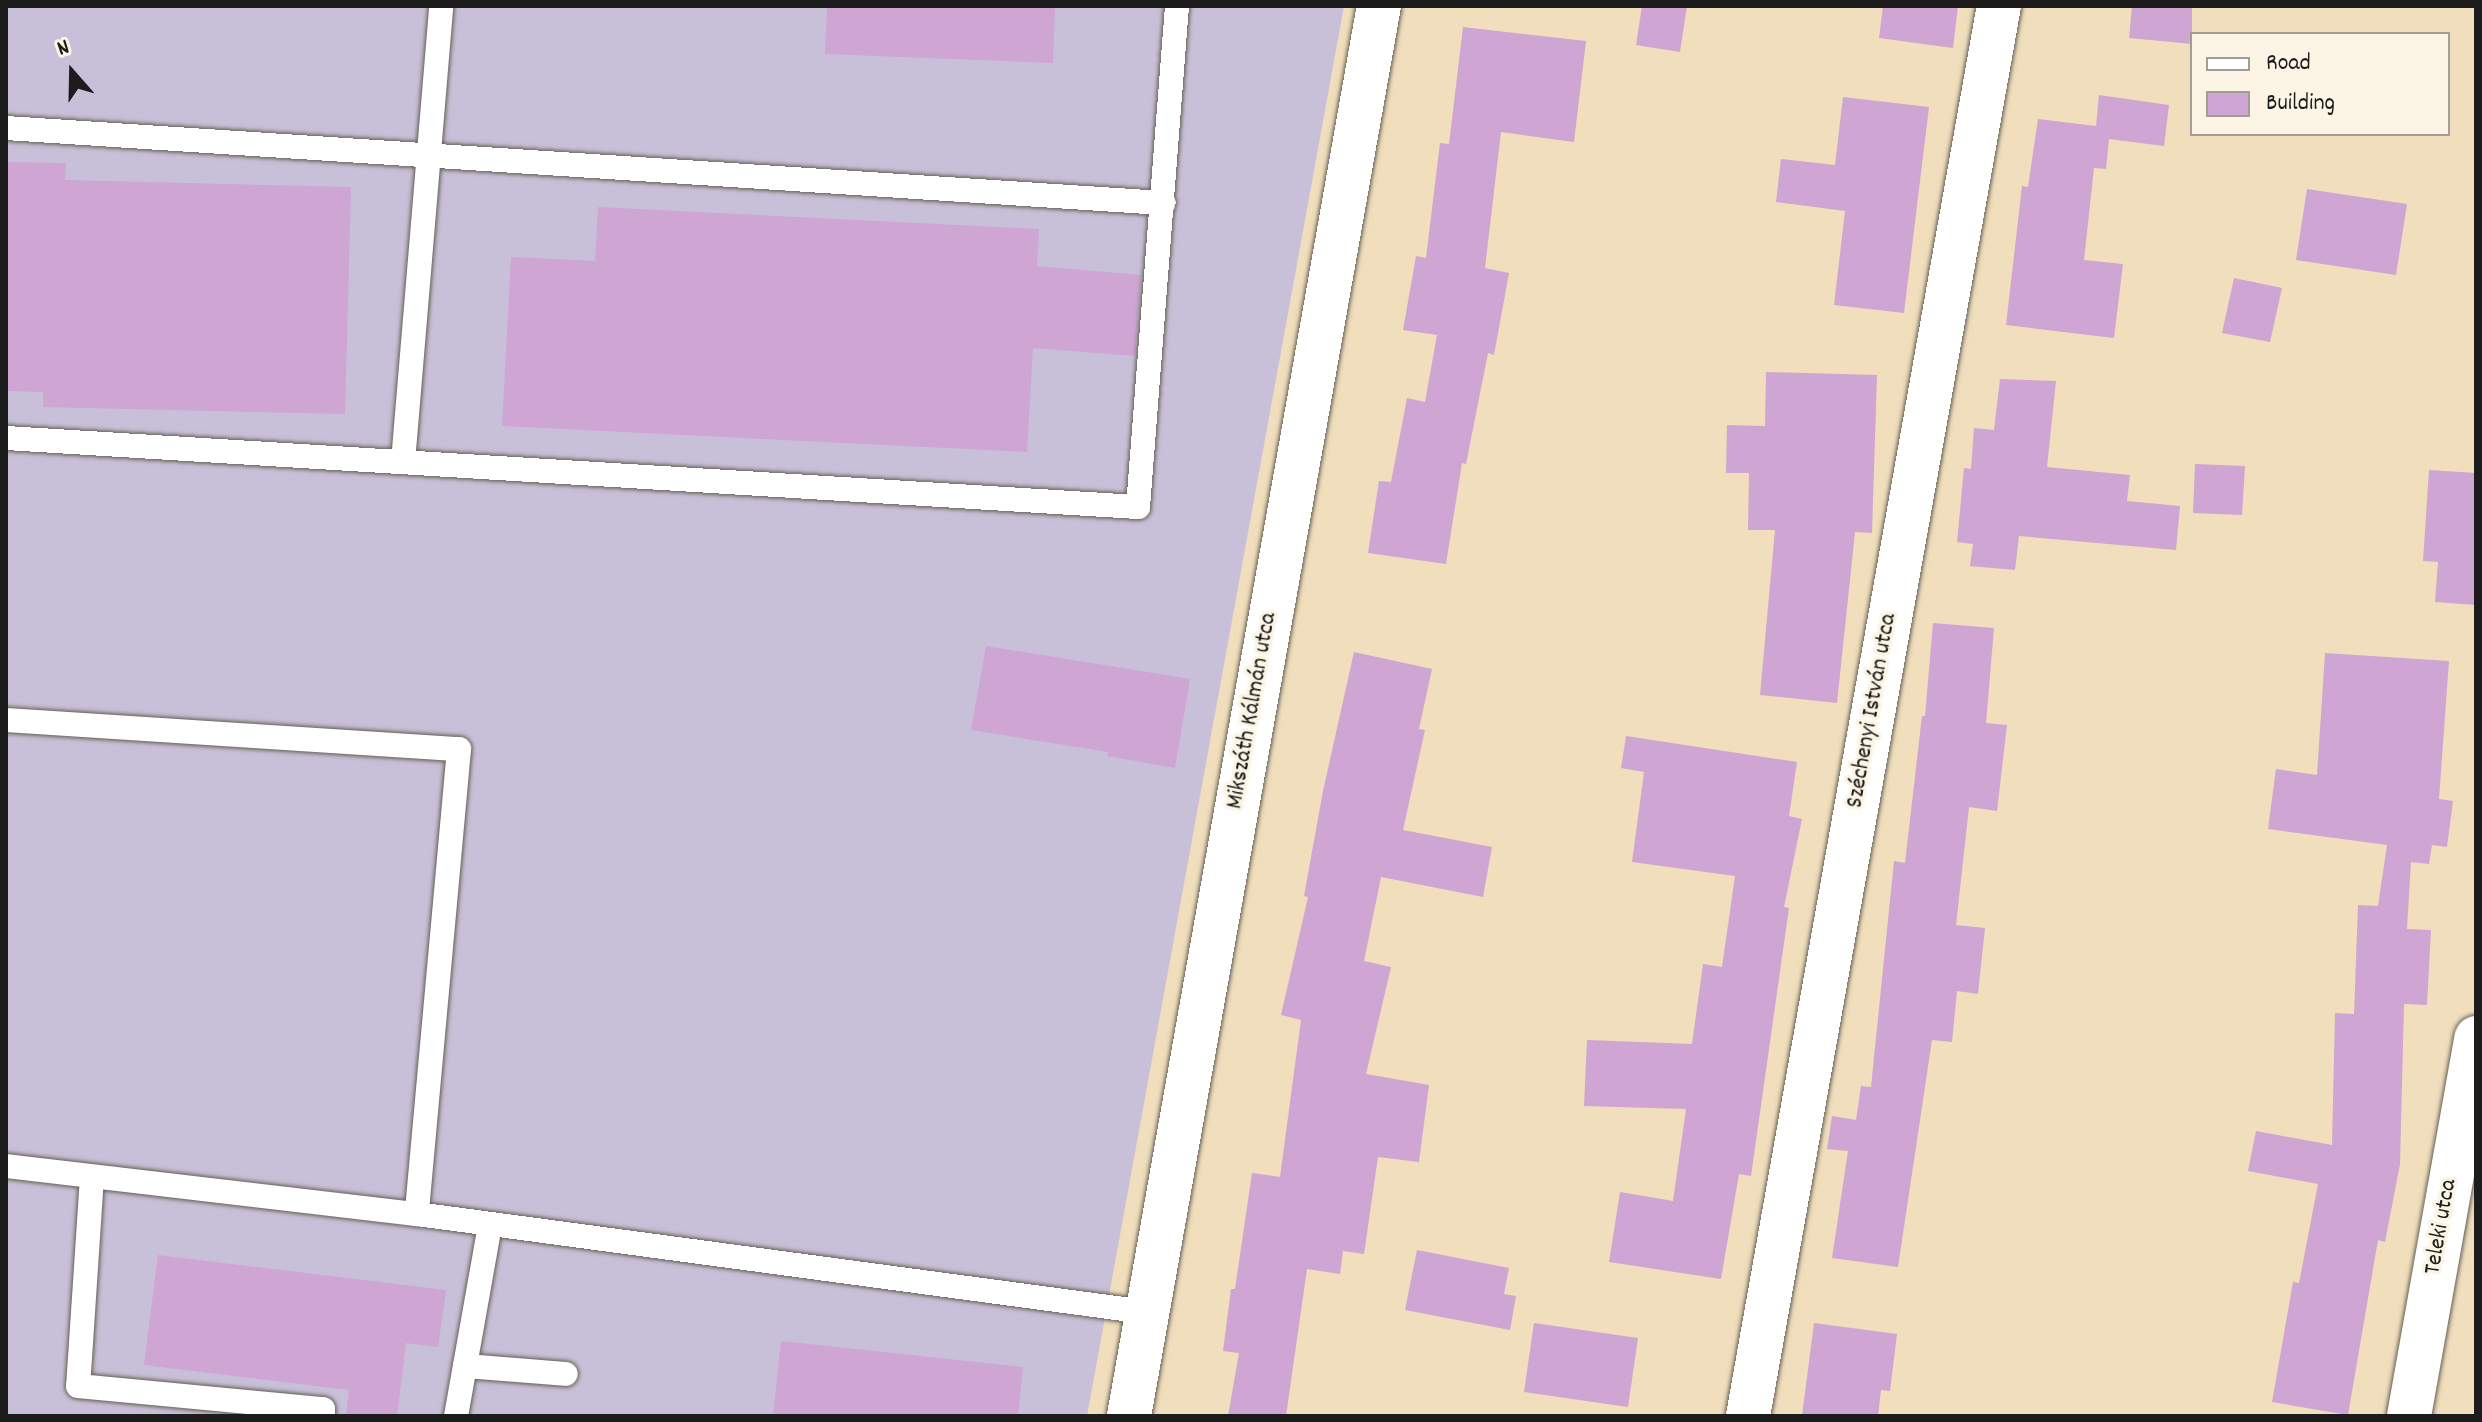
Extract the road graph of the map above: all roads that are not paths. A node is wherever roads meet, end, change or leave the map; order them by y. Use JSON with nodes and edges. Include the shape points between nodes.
{"nodes":[{"id":1,"x":441,"y":6,"type":"edge"},
{"id":2,"x":1177,"y":6,"type":"edge"},
{"id":3,"x":1379,"y":6,"type":"edge"},
{"id":4,"x":1999,"y":6,"type":"edge"},
{"id":5,"x":6,"y":128,"type":"edge"},
{"id":6,"x":429,"y":155,"type":"junction"},
{"id":7,"x":1164,"y":203,"type":"junction"},
{"id":8,"x":6,"y":438,"type":"edge"},
{"id":9,"x":403,"y":462,"type":"junction"},
{"id":10,"x":6,"y":720,"type":"edge"},
{"id":11,"x":2476,"y":1038,"type":"edge"},
{"id":12,"x":6,"y":1166,"type":"edge"},
{"id":13,"x":92,"y":1177,"type":"junction"},
{"id":14,"x":417,"y":1214,"type":"junction"},
{"id":15,"x":490,"y":1225,"type":"junction"},
{"id":16,"x":1146,"y":1312,"type":"junction"},
{"id":17,"x":465,"y":1366,"type":"junction"},
{"id":18,"x":566,"y":1374,"type":"dead end"},
{"id":19,"x":323,"y":1416,"type":"edge"},
{"id":20,"x":456,"y":1416,"type":"edge"},
{"id":21,"x":1129,"y":1416,"type":"edge"},
{"id":22,"x":1748,"y":1416,"type":"edge"},
{"id":23,"x":2409,"y":1416,"type":"edge"}],
"edges":[{"from":1,"to":6,"type":"lane"},
{"from":2,"to":7,"type":"lane"},
{"from":3,"to":16,"type":"street","name":"Mikszáth Kálmán utca"},
{"from":4,"to":22,"type":"street","name":"Széchenyi István utca"},
{"from":5,"to":6,"type":"lane"},
{"from":6,"to":7,"type":"lane"},
{"from":6,"to":9,"type":"lane"},
{"from":7,"to":9,"type":"lane","via":[[1138,507]]},
{"from":8,"to":9,"type":"lane"},
{"from":10,"to":14,"type":"lane","via":[[459,749]]},
{"from":11,"to":23,"type":"street","name":"Teleki utca"},
{"from":12,"to":13,"type":"lane"},
{"from":13,"to":14,"type":"lane"},
{"from":13,"to":19,"type":"lane","via":[[78,1386],[323,1409]]},
{"from":14,"to":15,"type":"lane"},
{"from":15,"to":16,"type":"lane"},
{"from":15,"to":17,"type":"lane"},
{"from":16,"to":21,"type":"street","name":"Mikszáth Kálmán utca"},
{"from":17,"to":18,"type":"lane"},
{"from":17,"to":20,"type":"lane"}]}
